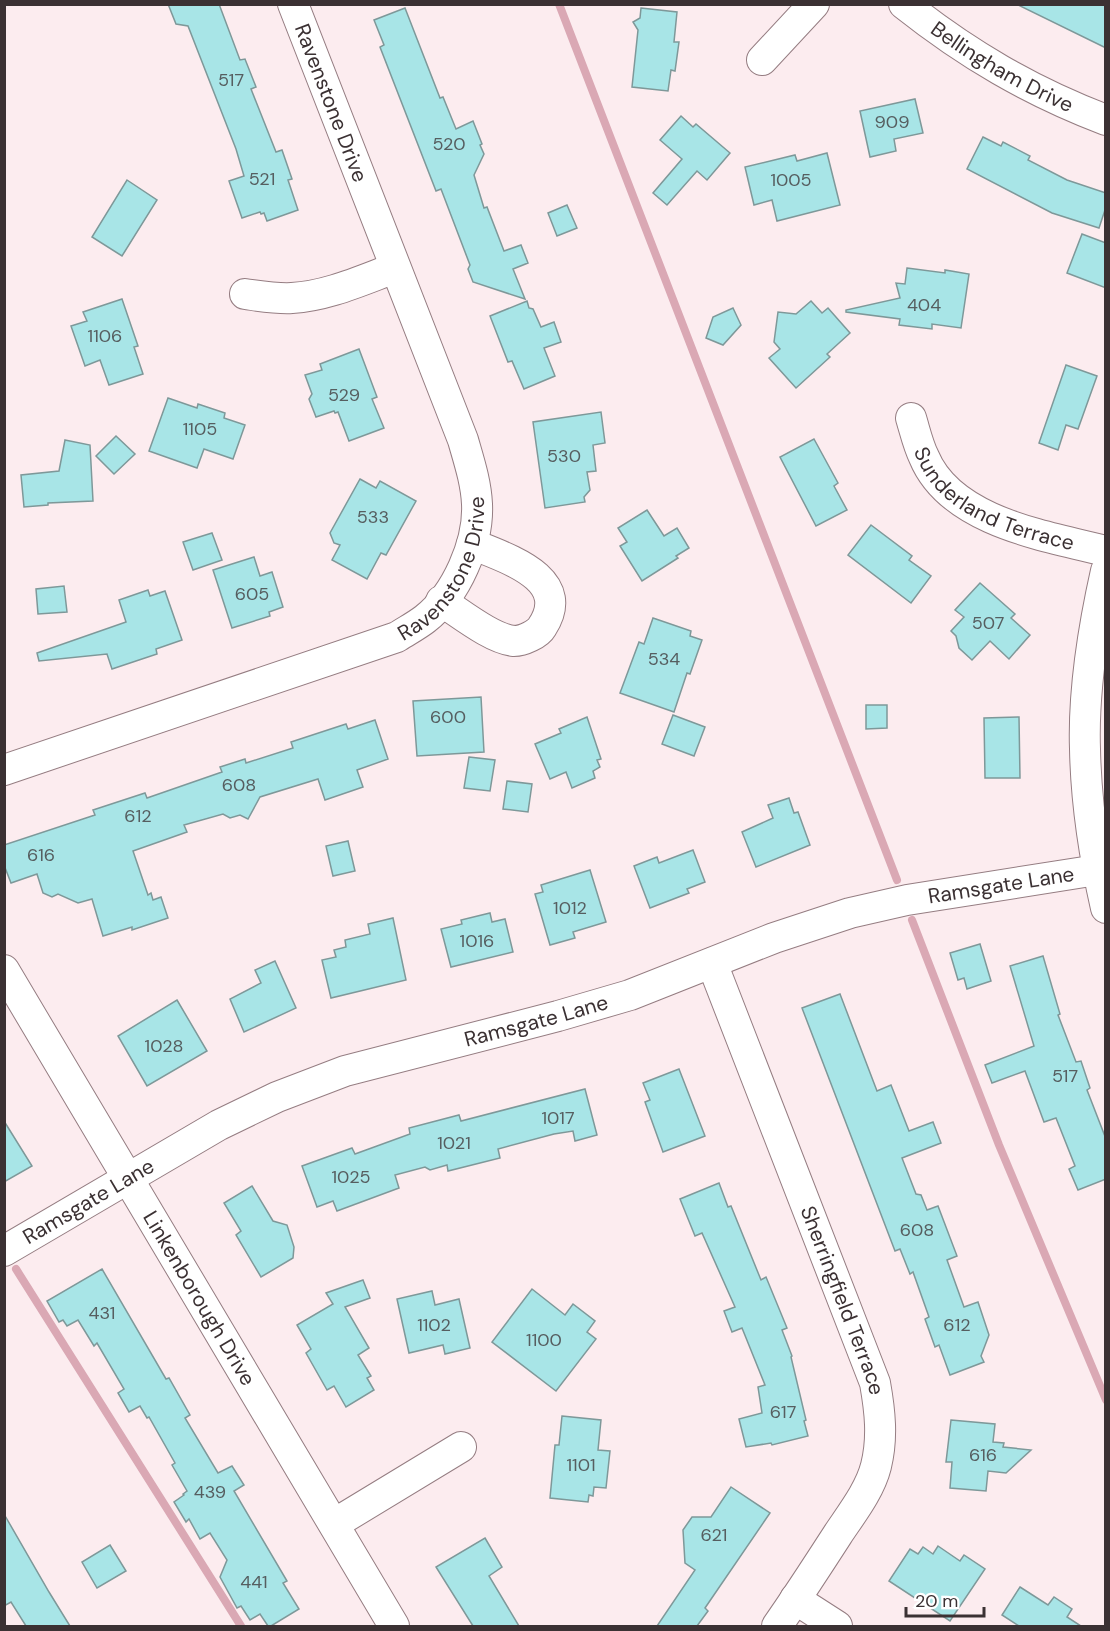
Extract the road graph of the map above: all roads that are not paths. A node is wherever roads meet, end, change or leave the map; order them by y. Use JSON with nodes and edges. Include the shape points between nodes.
{"nodes":[{"id":1,"x":293,"y":4,"type":"edge"},
{"id":2,"x":814,"y":4,"type":"edge"},
{"id":3,"x":904,"y":4,"type":"edge"},
{"id":4,"x":762,"y":60,"type":"dead end"},
{"id":5,"x":1106,"y":120,"type":"edge"},
{"id":6,"x":395,"y":268,"type":"junction"},
{"id":7,"x":245,"y":294,"type":"dead end"},
{"id":8,"x":911,"y":418,"type":"dead end"},
{"id":9,"x":472,"y":544,"type":"junction"},
{"id":10,"x":1106,"y":551,"type":"edge"},
{"id":11,"x":1106,"y":571,"type":"edge"},
{"id":12,"x":441,"y":601,"type":"junction"},
{"id":13,"x":4,"y":770,"type":"edge"},
{"id":14,"x":1098,"y":870,"type":"junction"},
{"id":15,"x":1106,"y":908,"type":"edge"},
{"id":16,"x":712,"y":963,"type":"junction"},
{"id":17,"x":4,"y":970,"type":"edge"},
{"id":18,"x":127,"y":1178,"type":"junction"},
{"id":19,"x":4,"y":1251,"type":"edge"},
{"id":20,"x":461,"y":1447,"type":"dead end"},
{"id":21,"x":334,"y":1524,"type":"junction"},
{"id":22,"x":795,"y":1599,"type":"junction"},
{"id":23,"x":394,"y":1626,"type":"edge"},
{"id":24,"x":777,"y":1626,"type":"edge"},
{"id":25,"x":837,"y":1626,"type":"edge"}],
"edges":[{"from":1,"to":6,"type":"street","name":"Ravenstone Drive"},
{"from":2,"to":4,"type":"street"},
{"from":3,"to":5,"type":"street","name":"Bellingham Drive","via":[[996,68]]},
{"from":6,"to":7,"type":"street","via":[[308,296]]},
{"from":6,"to":9,"type":"street","name":"Ravenstone Drive","via":[[474,477],[477,506]]},
{"from":8,"to":10,"type":"street","name":"Sunderland Terrace","via":[[924,459],[933,473],[968,506],[1019,529]]},
{"from":9,"to":12,"type":"street","name":"Ravenstone Drive","via":[[459,578]]},
{"from":9,"to":12,"type":"street","via":[[525,567],[541,579],[549,595],[550,616],[538,633],[515,641],[495,635]]},
{"from":11,"to":14,"type":"street","via":[[1090,657],[1085,748],[1092,843]]},
{"from":12,"to":13,"type":"street","name":"Ravenstone Drive","via":[[426,618],[397,637]]},
{"from":14,"to":15,"type":"street"},
{"from":14,"to":16,"type":"street","name":"Ramsgate Lane","via":[[907,900],[850,913]]},
{"from":16,"to":18,"type":"street","name":"Ramsgate Lane","via":[[630,995],[345,1071],[219,1125]]},
{"from":16,"to":22,"type":"street","name":"Sherringfield Terrace","via":[[875,1383],[880,1410],[880,1438],[872,1479]]},
{"from":17,"to":18,"type":"street","name":"Linkenborough Drive"},
{"from":18,"to":19,"type":"street","name":"Ramsgate Lane"},
{"from":18,"to":21,"type":"street","name":"Linkenborough Drive"},
{"from":20,"to":21,"type":"street"},
{"from":21,"to":23,"type":"street","name":"Linkenborough Drive"},
{"from":22,"to":24,"type":"street","name":"Sherringfield Terrace"},
{"from":22,"to":25,"type":"street"}]}
